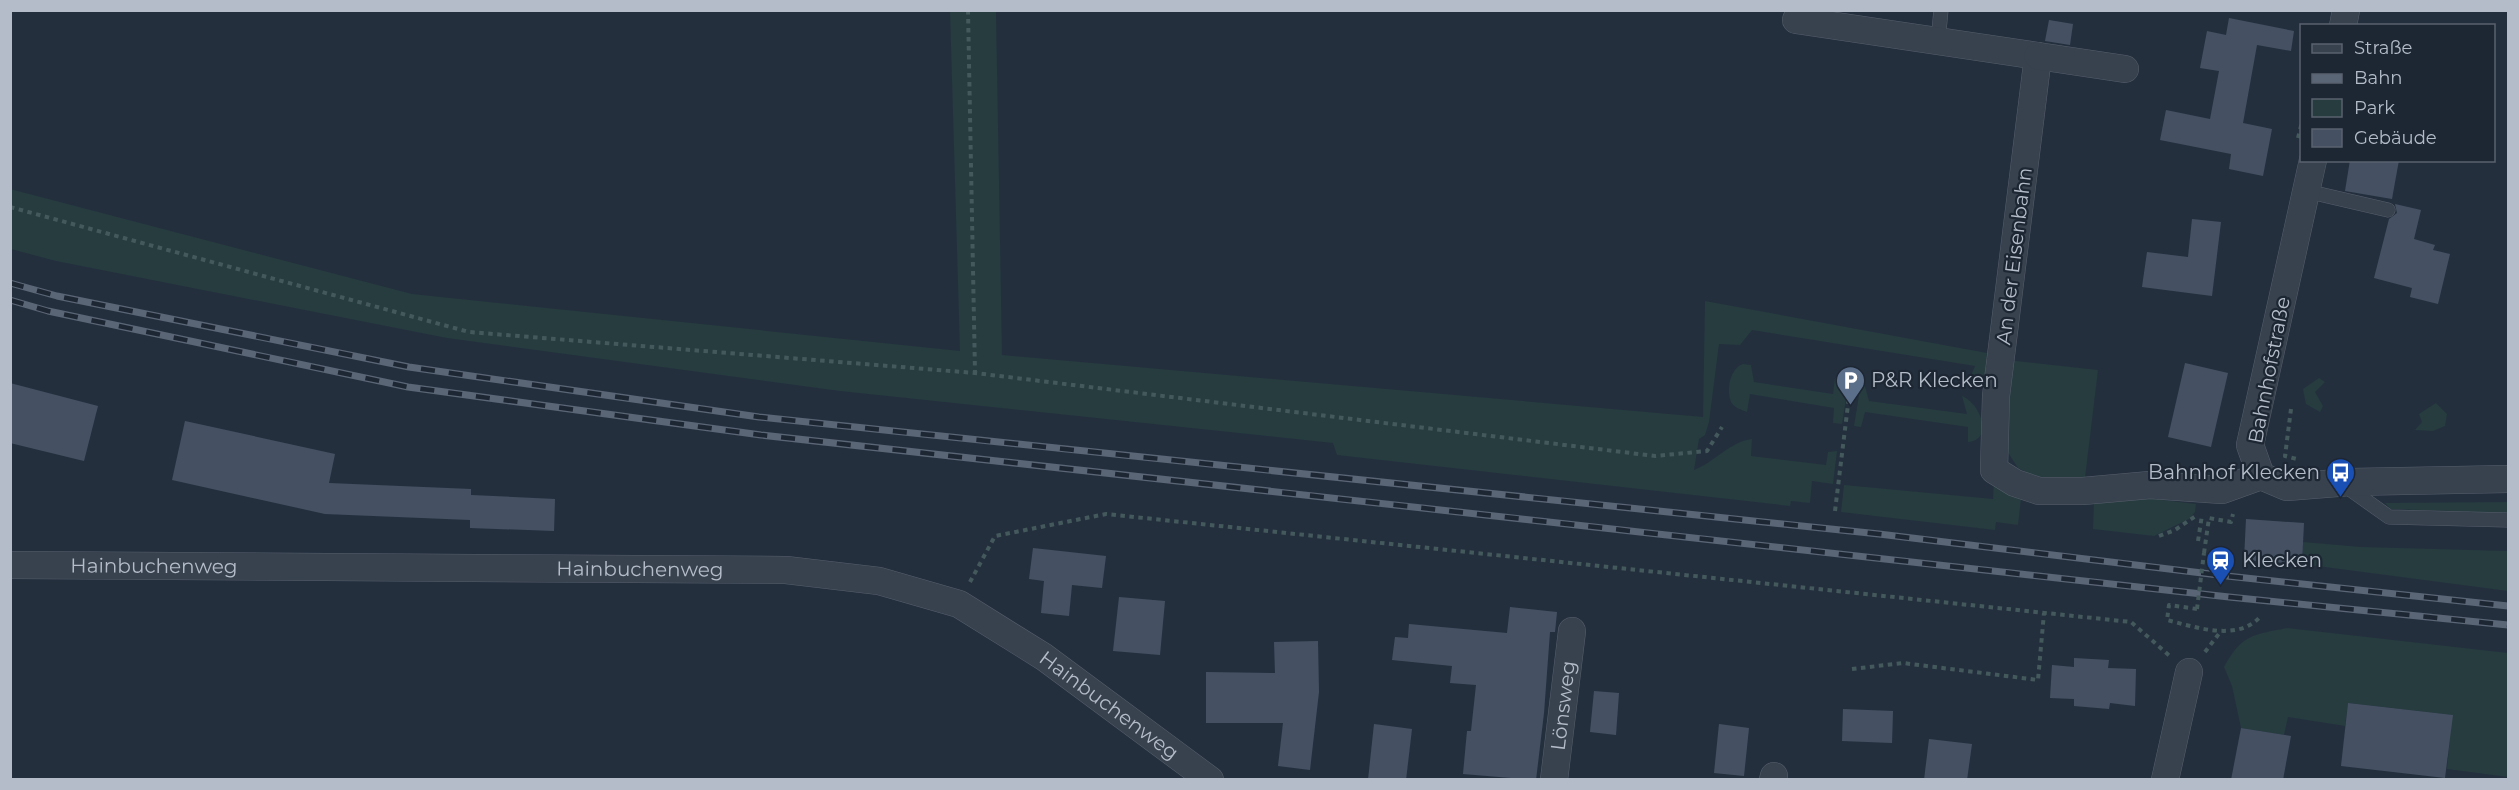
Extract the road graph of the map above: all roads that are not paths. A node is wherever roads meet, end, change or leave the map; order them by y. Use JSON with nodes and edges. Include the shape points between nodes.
{"nodes":[{"id":1,"x":1941,"y":10,"type":"edge"},
{"id":2,"x":1796,"y":20,"type":"dead end"},
{"id":3,"x":1938,"y":41,"type":"junction"},
{"id":4,"x":2038,"y":56,"type":"junction"},
{"id":5,"x":2125,"y":69,"type":"dead end"},
{"id":6,"x":2313,"y":162,"type":"edge"},
{"id":7,"x":2306,"y":191,"type":"junction"},
{"id":8,"x":2388,"y":210,"type":"dead end"},
{"id":9,"x":2261,"y":476,"type":"junction"},
{"id":10,"x":2508,"y":480,"type":"edge"},
{"id":11,"x":2340,"y":483,"type":"junction"},
{"id":12,"x":2508,"y":520,"type":"edge"},
{"id":13,"x":10,"y":565,"type":"edge"},
{"id":14,"x":1572,"y":631,"type":"dead end"},
{"id":15,"x":2189,"y":672,"type":"road end"},
{"id":16,"x":1210,"y":780,"type":"edge"},
{"id":17,"x":1554,"y":780,"type":"edge"},
{"id":18,"x":2165,"y":780,"type":"edge"}],
"edges":[{"from":1,"to":3,"type":"lane"},
{"from":2,"to":3,"type":"street"},
{"from":3,"to":4,"type":"street"},
{"from":4,"to":5,"type":"street"},
{"from":4,"to":9,"type":"street","name":"An der Eisenbahn","via":[[1996,396],[1994,470],[2014,483],[2048,492],[2151,485],[2222,490]]},
{"from":6,"to":7,"type":"street","name":"Bahnhofstraße"},
{"from":7,"to":8,"type":"lane"},
{"from":7,"to":9,"type":"street","name":"Bahnhofstraße","via":[[2250,445]]},
{"from":9,"to":11,"type":"street","via":[[2287,487]]},
{"from":10,"to":11,"type":"street"},
{"from":11,"to":12,"type":"lane","via":[[2389,517]]},
{"from":13,"to":16,"type":"street","name":"Hainbuchenweg","via":[[786,570],[879,581],[958,604],[1044,657]]},
{"from":14,"to":17,"type":"street","name":"Lönsweg"},
{"from":15,"to":18,"type":"street"}]}
